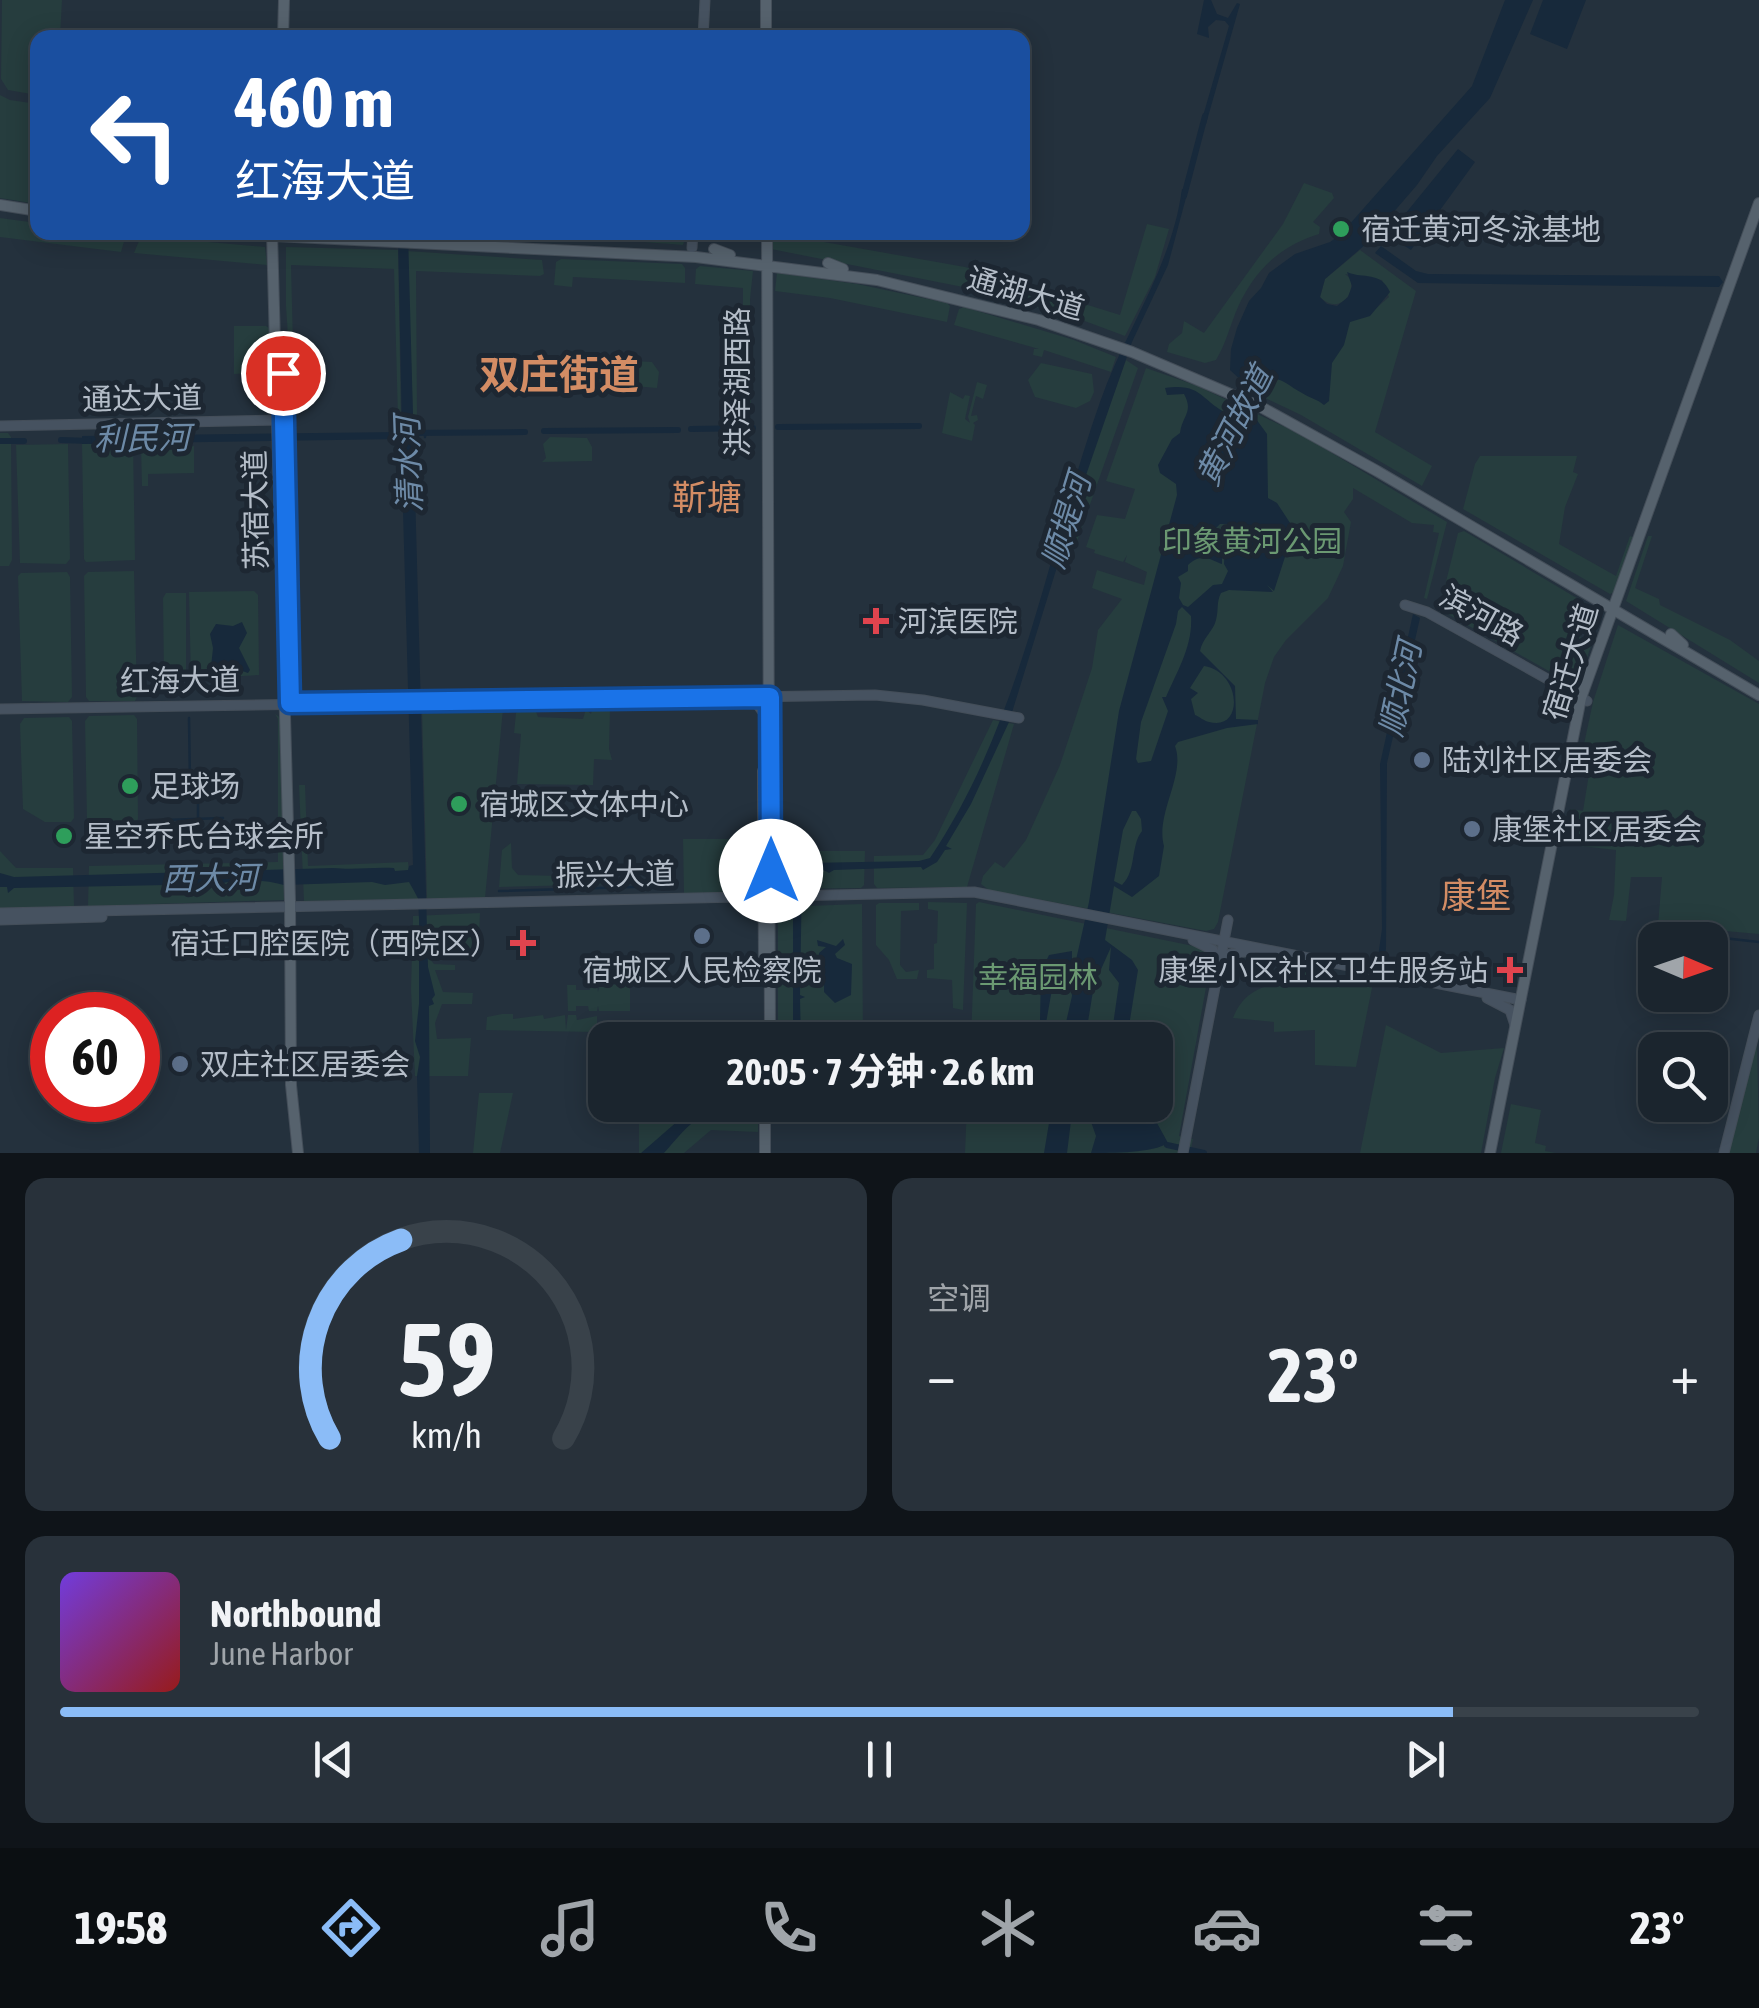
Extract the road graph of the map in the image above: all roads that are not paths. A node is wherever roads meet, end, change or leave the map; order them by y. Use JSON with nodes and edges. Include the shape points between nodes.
{"nodes":[{"id":1,"x":282,"y":0,"type":"edge"},
{"id":2,"x":705,"y":0,"type":"edge"},
{"id":3,"x":763,"y":0,"type":"edge"},
{"id":4,"x":280,"y":30,"type":"edge"},
{"id":5,"x":703,"y":30,"type":"edge"},
{"id":6,"x":763,"y":30,"type":"edge"},
{"id":7,"x":1759,"y":203,"type":"edge"},
{"id":8,"x":0,"y":208,"type":"edge"},
{"id":9,"x":30,"y":212,"type":"edge"},
{"id":10,"x":1759,"y":217,"type":"edge"},
{"id":11,"x":275,"y":240,"type":"edge"},
{"id":12,"x":312,"y":240,"type":"edge"},
{"id":13,"x":380,"y":240,"type":"joint"},
{"id":14,"x":523,"y":240,"type":"edge"},
{"id":15,"x":693,"y":240,"type":"edge"},
{"id":16,"x":764,"y":240,"type":"edge"},
{"id":17,"x":318,"y":241,"type":"junction"},
{"id":18,"x":411,"y":242,"type":"junction"},
{"id":19,"x":305,"y":244,"type":"dead end"},
{"id":20,"x":509,"y":244,"type":"junction"},
{"id":21,"x":610,"y":244,"type":"dead end"},
{"id":22,"x":479,"y":247,"type":"junction"},
{"id":23,"x":670,"y":247,"type":"dead end"},
{"id":24,"x":624,"y":249,"type":"junction"},
{"id":25,"x":714,"y":249,"type":"dead end"},
{"id":26,"x":692,"y":250,"type":"junction"},
{"id":27,"x":491,"y":252,"type":"dead end"},
{"id":28,"x":590,"y":253,"type":"junction"},
{"id":29,"x":659,"y":255,"type":"junction"},
{"id":30,"x":730,"y":255,"type":"junction"},
{"id":31,"x":577,"y":256,"type":"dead end"},
{"id":32,"x":764,"y":261,"type":"junction"},
{"id":33,"x":828,"y":263,"type":"dead end"},
{"id":34,"x":844,"y":269,"type":"junction"},
{"id":35,"x":979,"y":308,"type":"dead end"},
{"id":36,"x":994,"y":308,"type":"junction"},
{"id":37,"x":1116,"y":344,"type":"junction"},
{"id":38,"x":1163,"y":365,"type":"junction"},
{"id":39,"x":1187,"y":370,"type":"junction"},
{"id":40,"x":1200,"y":375,"type":"junction"},
{"id":41,"x":1228,"y":389,"type":"junction"},
{"id":42,"x":1262,"y":405,"type":"junction"},
{"id":43,"x":281,"y":425,"type":"junction"},
{"id":44,"x":0,"y":428,"type":"edge"},
{"id":45,"x":1406,"y":483,"type":"junction"},
{"id":46,"x":1418,"y":490,"type":"junction"},
{"id":47,"x":1427,"y":506,"type":"dead end"},
{"id":48,"x":1468,"y":515,"type":"dead end"},
{"id":49,"x":1478,"y":531,"type":"junction"},
{"id":50,"x":1494,"y":540,"type":"junction"},
{"id":51,"x":1548,"y":572,"type":"junction"},
{"id":52,"x":1558,"y":582,"type":"dead end"},
{"id":53,"x":1594,"y":594,"type":"junction"},
{"id":54,"x":1405,"y":604,"type":"dead end"},
{"id":55,"x":1615,"y":609,"type":"junction"},
{"id":56,"x":1636,"y":623,"type":"junction"},
{"id":57,"x":1671,"y":634,"type":"dead end"},
{"id":58,"x":1682,"y":645,"type":"junction"},
{"id":59,"x":1695,"y":658,"type":"junction"},
{"id":60,"x":1706,"y":670,"type":"dead end"},
{"id":61,"x":1759,"y":693,"type":"edge"},
{"id":62,"x":767,"y":699,"type":"junction"},
{"id":63,"x":1584,"y":699,"type":"junction"},
{"id":64,"x":288,"y":706,"type":"junction"},
{"id":65,"x":0,"y":711,"type":"edge"},
{"id":66,"x":1016,"y":720,"type":"dead end"},
{"id":67,"x":767,"y":901,"type":"junction"},
{"id":68,"x":293,"y":907,"type":"junction"},
{"id":69,"x":0,"y":916,"type":"edge"},
{"id":70,"x":1228,"y":920,"type":"junction"},
{"id":71,"x":1179,"y":934,"type":"junction"},
{"id":72,"x":1224,"y":943,"type":"junction"},
{"id":73,"x":1258,"y":950,"type":"junction"},
{"id":74,"x":1527,"y":972,"type":"junction"},
{"id":75,"x":1214,"y":995,"type":"junction"},
{"id":76,"x":1488,"y":996,"type":"junction"},
{"id":77,"x":1520,"y":1003,"type":"junction"},
{"id":78,"x":1759,"y":1015,"type":"edge"},
{"id":79,"x":767,"y":1022,"type":"edge"},
{"id":80,"x":1514,"y":1034,"type":"junction"},
{"id":81,"x":767,"y":1122,"type":"edge"},
{"id":82,"x":300,"y":1153,"type":"edge"},
{"id":83,"x":767,"y":1153,"type":"edge"},
{"id":84,"x":1184,"y":1153,"type":"edge"},
{"id":85,"x":1494,"y":1153,"type":"edge"},
{"id":86,"x":1724,"y":1153,"type":"edge"}],
"edges":[{"from":1,"to":4,"type":"main road"},
{"from":2,"to":5,"type":"main road"},
{"from":3,"to":6,"type":"main road"},
{"from":7,"to":55,"type":"main road","name":"宿迁大道"},
{"from":8,"to":9,"type":"main road"},
{"from":10,"to":55,"type":"main road","name":"宿迁大道"},
{"from":11,"to":43,"type":"main road","name":"苏宿大道"},
{"from":12,"to":17,"type":"main road","name":"通湖大道"},
{"from":13,"to":17,"type":"main road","name":"通湖大道"},
{"from":13,"to":18,"type":"main road","name":"通湖大道"},
{"from":14,"to":20,"type":"main road"},
{"from":15,"to":26,"type":"main road"},
{"from":16,"to":32,"type":"main road","name":"洪泽湖西路"},
{"from":17,"to":19,"type":"main road"},
{"from":18,"to":20,"type":"main road","name":"通湖大道"},
{"from":18,"to":22,"type":"main road","name":"通湖大道"},
{"from":20,"to":24,"type":"main road","name":"通湖大道"},
{"from":21,"to":24,"type":"main road"},
{"from":22,"to":27,"type":"main road"},
{"from":22,"to":28,"type":"main road","name":"通湖大道"},
{"from":23,"to":29,"type":"main road"},
{"from":24,"to":29,"type":"main road","name":"通湖大道"},
{"from":25,"to":30,"type":"main road"},
{"from":26,"to":29,"type":"main road","name":"通湖大道"},
{"from":26,"to":30,"type":"main road","name":"通湖大道"},
{"from":28,"to":29,"type":"main road","name":"通湖大道"},
{"from":28,"to":31,"type":"main road"},
{"from":29,"to":32,"type":"main road","name":"通湖大道"},
{"from":30,"to":32,"type":"main road","name":"通湖大道"},
{"from":32,"to":34,"type":"main road","name":"通湖大道"},
{"from":32,"to":36,"type":"main road","name":"通湖大道"},
{"from":32,"to":62,"type":"main road","name":"洪泽湖西路"},
{"from":33,"to":34,"type":"main road"},
{"from":34,"to":37,"type":"main road","name":"通湖大道","via":[[975,296]]},
{"from":35,"to":36,"type":"main road"},
{"from":36,"to":37,"type":"main road","name":"通湖大道"},
{"from":37,"to":38,"type":"main road","name":"通湖大道"},
{"from":38,"to":39,"type":"main road","name":"通湖大道"},
{"from":38,"to":40,"type":"main road","name":"通湖大道"},
{"from":39,"to":40,"type":"main road"},
{"from":39,"to":41,"type":"main road","name":"通湖大道"},
{"from":40,"to":41,"type":"main road","name":"通湖大道"},
{"from":41,"to":42,"type":"main road","name":"通湖大道"},
{"from":42,"to":45,"type":"main road","name":"通湖大道"},
{"from":42,"to":46,"type":"main road","name":"通湖大道"},
{"from":43,"to":44,"type":"main road","name":"通达大道"},
{"from":43,"to":64,"type":"main road","name":"苏宿大道"},
{"from":45,"to":46,"type":"main road"},
{"from":45,"to":49,"type":"main road","name":"通湖大道"},
{"from":46,"to":47,"type":"main road"},
{"from":46,"to":50,"type":"main road","name":"通湖大道"},
{"from":48,"to":49,"type":"main road"},
{"from":49,"to":50,"type":"main road"},
{"from":49,"to":53,"type":"main road","name":"通湖大道"},
{"from":50,"to":51,"type":"main road","name":"通湖大道"},
{"from":51,"to":52,"type":"main road"},
{"from":51,"to":53,"type":"main road","name":"通湖大道"},
{"from":53,"to":55,"type":"main road","name":"通湖大道"},
{"from":54,"to":63,"type":"main road","name":"滨河路"},
{"from":55,"to":56,"type":"main road","name":"通湖大道"},
{"from":55,"to":63,"type":"main road","name":"宿迁大道"},
{"from":56,"to":58,"type":"main road","name":"通湖大道"},
{"from":56,"to":59,"type":"main road","name":"通湖大道"},
{"from":57,"to":58,"type":"main road"},
{"from":58,"to":61,"type":"main road","name":"通湖大道"},
{"from":59,"to":60,"type":"main road"},
{"from":59,"to":61,"type":"main road","name":"通湖大道"},
{"from":62,"to":64,"type":"main road","name":"红海大道"},
{"from":62,"to":66,"type":"main road","name":"红海大道","via":[[908,700]]},
{"from":62,"to":67,"type":"main road","name":"洪泽湖西路"},
{"from":63,"to":74,"type":"main road","name":"宿迁大道"},
{"from":63,"to":85,"type":"main road","name":"宿迁大道"},
{"from":64,"to":65,"type":"main road","name":"红海大道"},
{"from":64,"to":68,"type":"main road","name":"苏宿大道"},
{"from":67,"to":68,"type":"main road","name":"振兴大道"},
{"from":67,"to":71,"type":"main road","name":"振兴大道","via":[[973,897]]},
{"from":67,"to":79,"type":"main road","name":"洪泽湖西路"},
{"from":68,"to":69,"type":"main road","name":"振兴大道"},
{"from":68,"to":82,"type":"main road","name":"苏宿大道"},
{"from":70,"to":71,"type":"main road","via":[[1210,934]]},
{"from":70,"to":72,"type":"main road"},
{"from":70,"to":73,"type":"main road","via":[[1236,939]]},
{"from":71,"to":72,"type":"main road","name":"振兴大道"},
{"from":71,"to":75,"type":"main road","via":[[1213,950]]},
{"from":72,"to":73,"type":"main road","name":"振兴大道"},
{"from":72,"to":75,"type":"main road"},
{"from":73,"to":75,"type":"main road","via":[[1226,956]]},
{"from":73,"to":76,"type":"main road","name":"振兴大道"},
{"from":74,"to":76,"type":"main road","via":[[1516,994]]},
{"from":74,"to":77,"type":"main road","name":"宿迁大道"},
{"from":75,"to":84,"type":"main road"},
{"from":76,"to":77,"type":"main road","name":"振兴大道"},
{"from":76,"to":80,"type":"main road","via":[[1510,1010]]},
{"from":77,"to":80,"type":"main road","name":"宿迁大道"},
{"from":78,"to":86,"type":"main road"},
{"from":80,"to":85,"type":"main road","name":"宿迁大道"},
{"from":81,"to":83,"type":"main road"}]}
